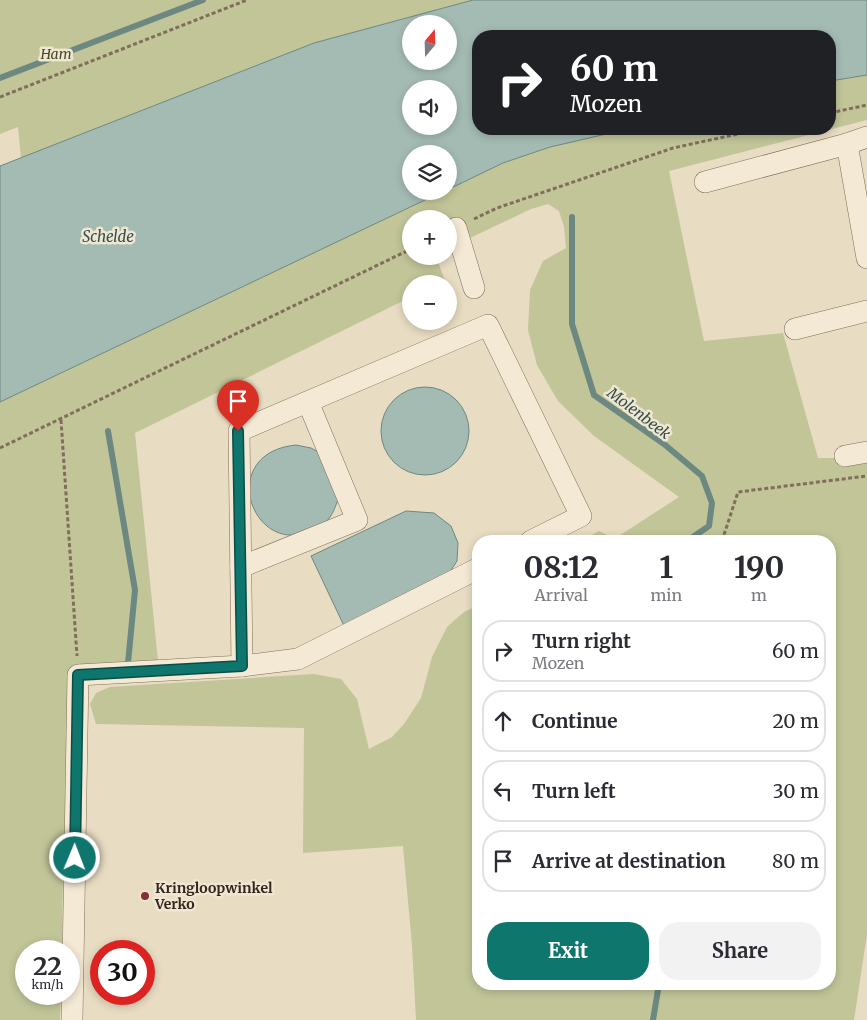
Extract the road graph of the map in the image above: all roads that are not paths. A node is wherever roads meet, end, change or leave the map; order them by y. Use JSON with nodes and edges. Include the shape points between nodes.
{"nodes":[{"id":1,"x":867,"y":137,"type":"edge"},
{"id":2,"x":847,"y":144,"type":"junction"},
{"id":3,"x":705,"y":182,"type":"dead end"},
{"id":4,"x":457,"y":230,"type":"edge"},
{"id":5,"x":867,"y":258,"type":"edge"},
{"id":6,"x":474,"y":288,"type":"dead end"},
{"id":7,"x":867,"y":311,"type":"edge"},
{"id":8,"x":795,"y":329,"type":"dead end"},
{"id":9,"x":308,"y":402,"type":"junction"},
{"id":10,"x":867,"y":452,"type":"edge"},
{"id":11,"x":845,"y":456,"type":"dead end"},
{"id":12,"x":543,"y":535,"type":"edge"},
{"id":13,"x":241,"y":567,"type":"junction"},
{"id":14,"x":472,"y":572,"type":"edge"},
{"id":15,"x":242,"y":666,"type":"junction"},
{"id":16,"x":72,"y":1020,"type":"edge"}],
"edges":[{"from":1,"to":2,"type":"street"},
{"from":2,"to":3,"type":"street"},
{"from":2,"to":5,"type":"street"},
{"from":4,"to":6,"type":"street","via":[[475,262]]},
{"from":7,"to":8,"type":"street"},
{"from":9,"to":12,"type":"street","via":[[488,325],[581,516]]},
{"from":9,"to":13,"type":"street","via":[[238,431]]},
{"from":9,"to":13,"type":"street","via":[[357,520]]},
{"from":10,"to":11,"type":"street"},
{"from":13,"to":15,"type":"street"},
{"from":14,"to":15,"type":"street","via":[[298,659]]},
{"from":15,"to":16,"type":"street","via":[[78,675]]}]}
